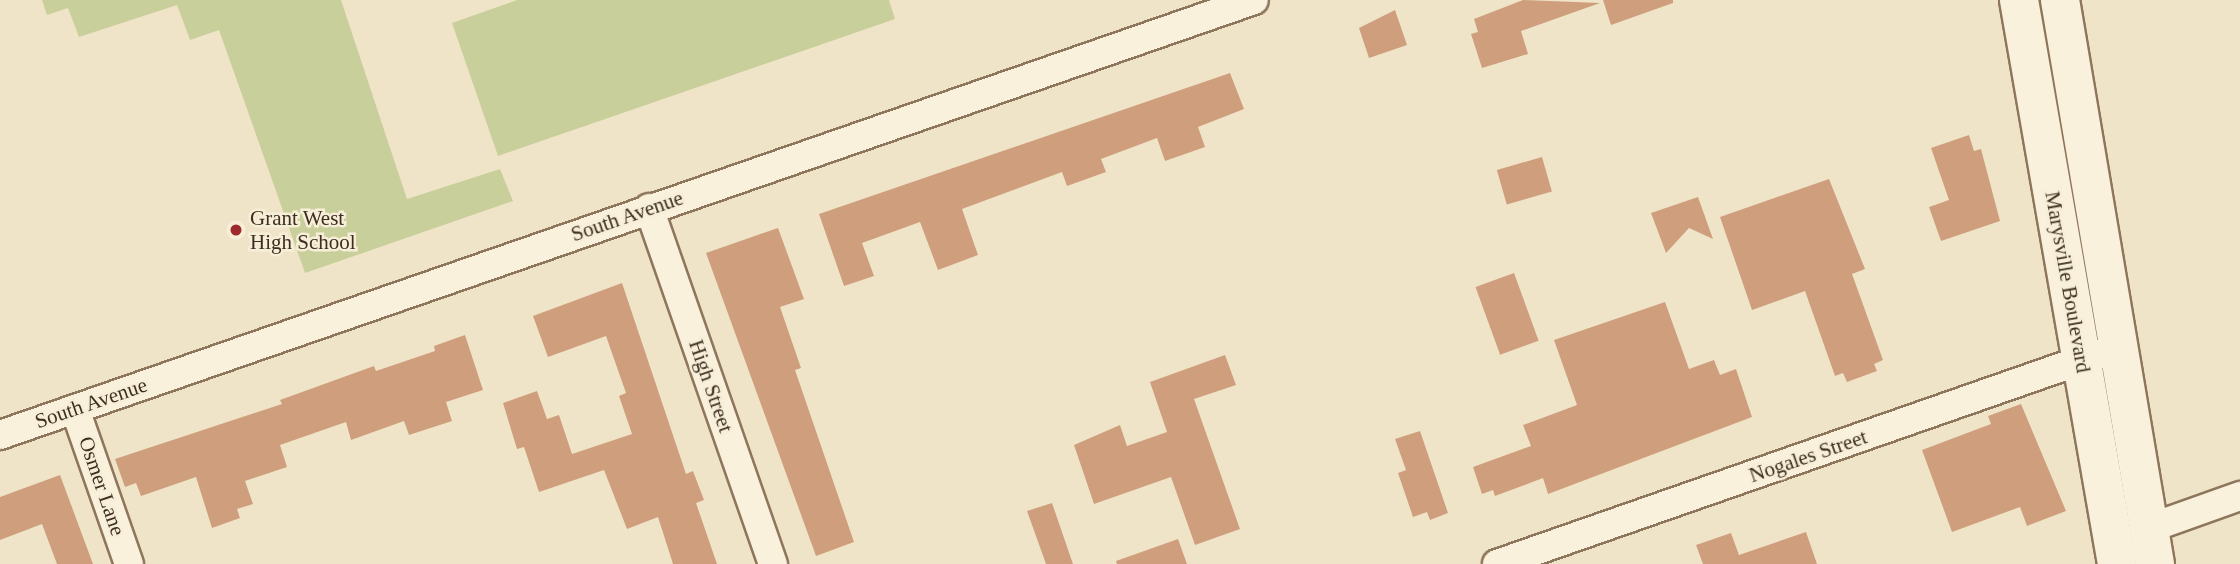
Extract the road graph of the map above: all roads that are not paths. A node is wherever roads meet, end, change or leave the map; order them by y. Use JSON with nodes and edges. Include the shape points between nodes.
{"nodes":[{"id":1,"x":1254,"y":0,"type":"edge"},
{"id":2,"x":2020,"y":0,"type":"edge"},
{"id":3,"x":2037,"y":0,"type":"edge"},
{"id":4,"x":2060,"y":0,"type":"edge"},
{"id":5,"x":2069,"y":53,"type":"junction"},
{"id":6,"x":2049,"y":174,"type":"junction"},
{"id":7,"x":649,"y":208,"type":"junction"},
{"id":8,"x":2119,"y":347,"type":"junction"},
{"id":9,"x":2080,"y":361,"type":"junction"},
{"id":10,"x":75,"y":408,"type":"junction"},
{"id":11,"x":0,"y":435,"type":"edge"},
{"id":12,"x":2240,"y":496,"type":"edge"},
{"id":13,"x":2134,"y":548,"type":"edge"},
{"id":14,"x":129,"y":564,"type":"edge"},
{"id":15,"x":773,"y":564,"type":"edge"},
{"id":16,"x":1497,"y":564,"type":"edge"}],
"edges":[{"from":1,"to":7,"type":"street","name":"South Avenue"},
{"from":2,"to":6,"type":"main road","name":"Marysville Boulevard"},
{"from":3,"to":5,"type":"main road","via":[[2052,43]]},
{"from":4,"to":5,"type":"main road","name":"Marysville Boulevard"},
{"from":5,"to":6,"type":"main road","via":[[2059,70],[2062,144]]},
{"from":5,"to":8,"type":"main road","name":"Marysville Boulevard"},
{"from":6,"to":9,"type":"main road","name":"Marysville Boulevard"},
{"from":7,"to":10,"type":"street","name":"South Avenue"},
{"from":7,"to":15,"type":"street","name":"High Street"},
{"from":8,"to":9,"type":"street","name":"Nogales Street"},
{"from":8,"to":13,"type":"main road","name":"Marysville Boulevard"},
{"from":9,"to":13,"type":"main road","name":"Marysville Boulevard"},
{"from":9,"to":16,"type":"street","name":"Nogales Street"},
{"from":10,"to":11,"type":"street","name":"South Avenue"},
{"from":10,"to":14,"type":"street","name":"Osmer Lane"},
{"from":12,"to":13,"type":"street"}]}
